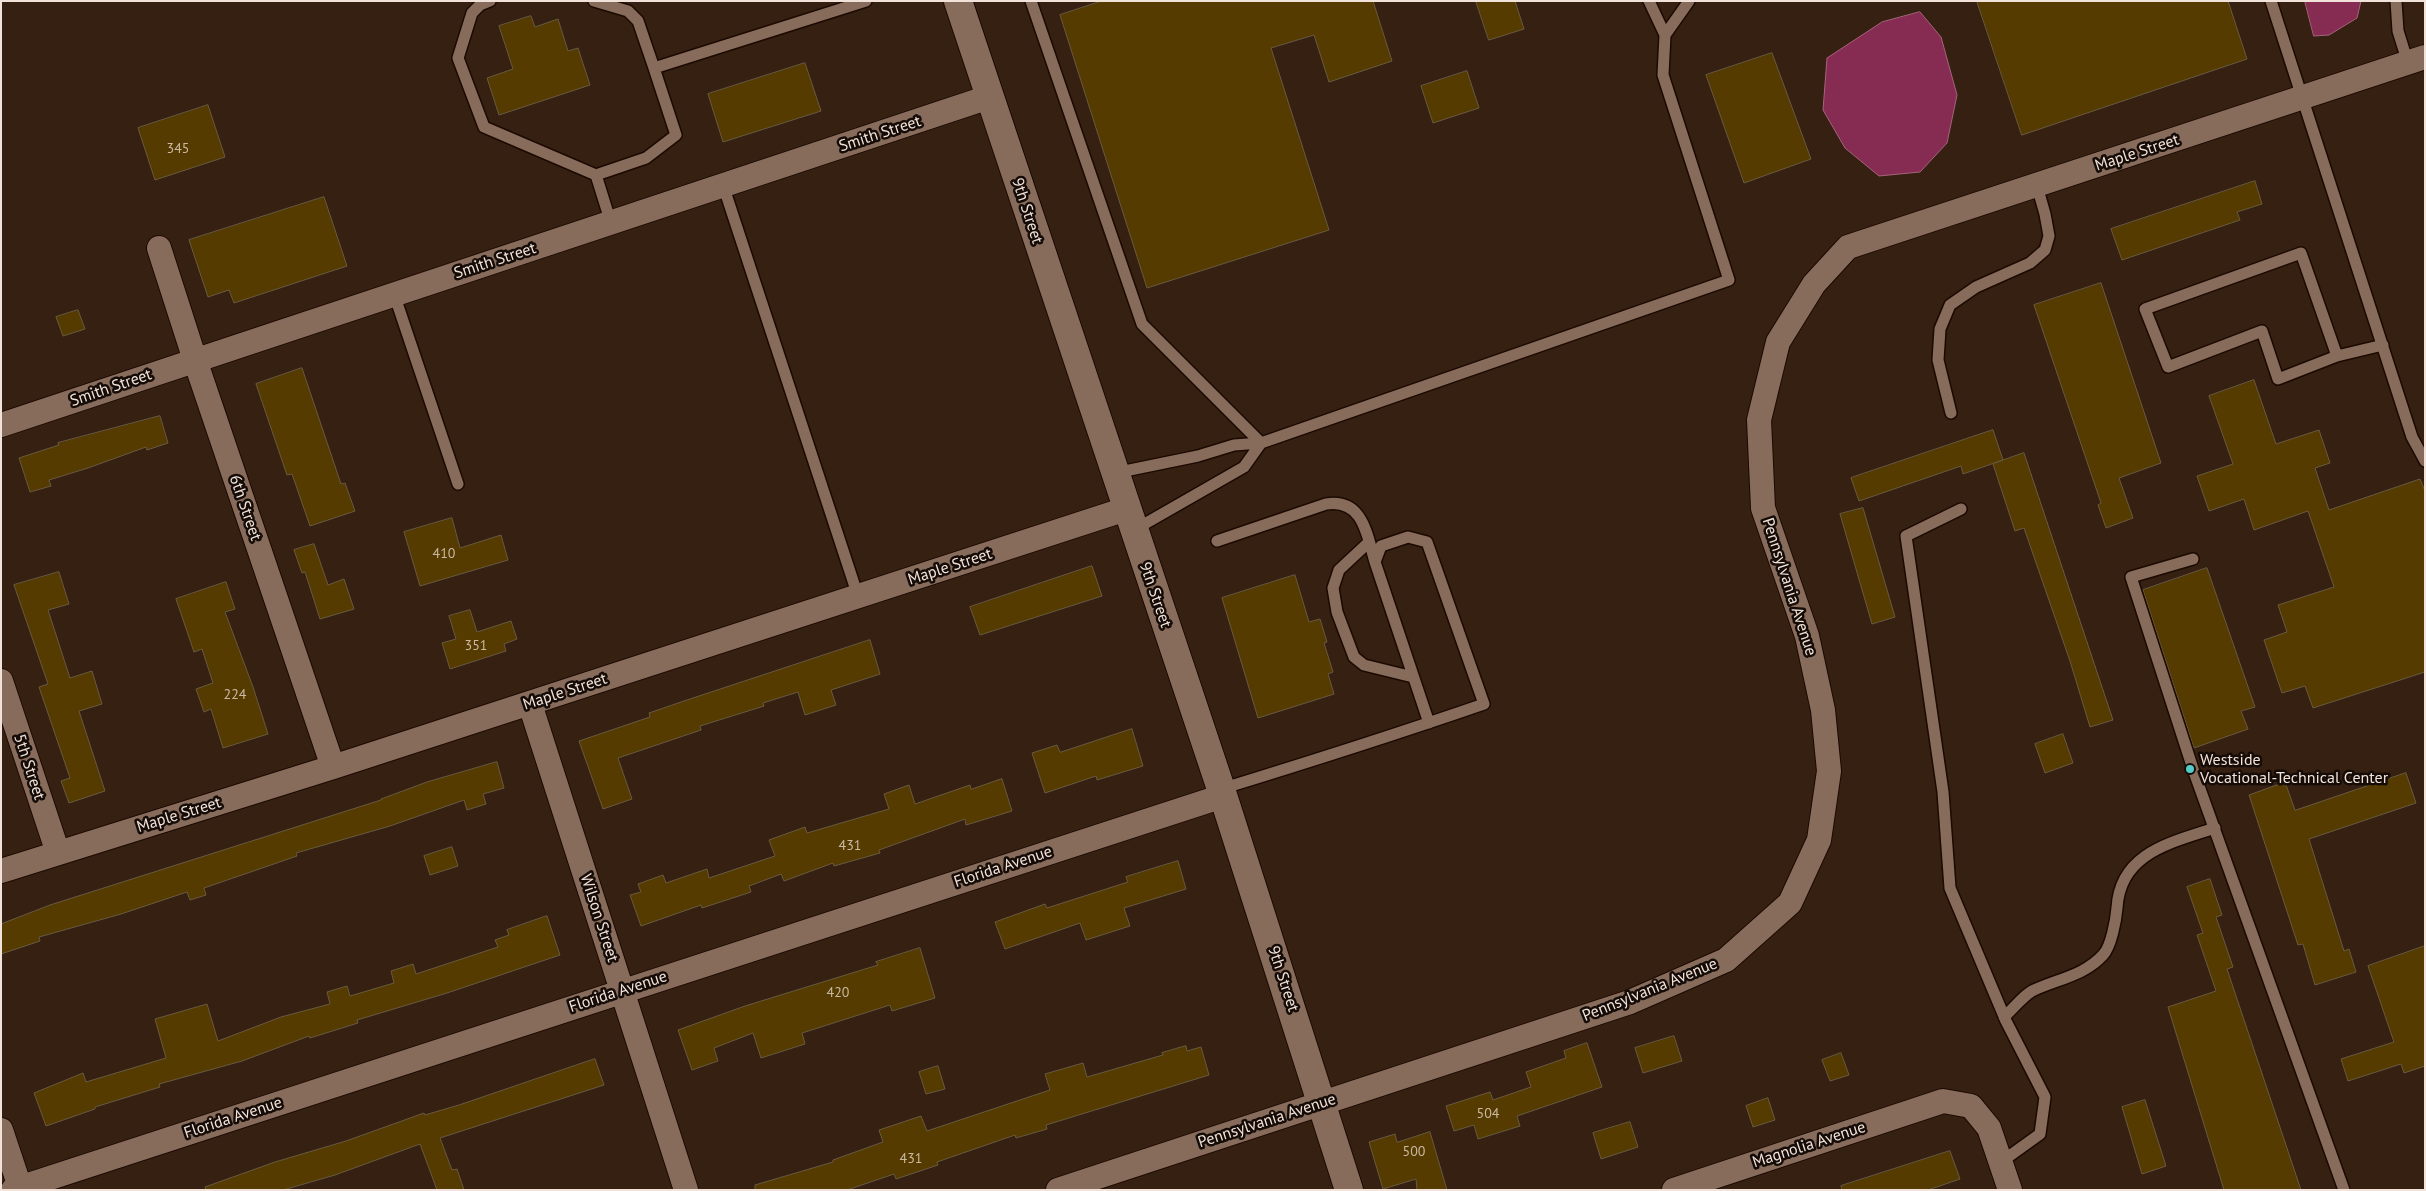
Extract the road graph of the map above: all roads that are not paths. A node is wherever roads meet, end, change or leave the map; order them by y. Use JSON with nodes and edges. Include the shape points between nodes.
{"nodes":[{"id":1,"x":490,"y":1,"type":"edge"},
{"id":2,"x":594,"y":1,"type":"edge"},
{"id":3,"x":866,"y":1,"type":"edge"},
{"id":4,"x":958,"y":1,"type":"edge"},
{"id":5,"x":1031,"y":1,"type":"edge"},
{"id":6,"x":1649,"y":1,"type":"edge"},
{"id":7,"x":1688,"y":1,"type":"edge"},
{"id":8,"x":2271,"y":1,"type":"edge"},
{"id":9,"x":2396,"y":1,"type":"edge"},
{"id":10,"x":1665,"y":35,"type":"junction"},
{"id":11,"x":2416,"y":60,"type":"edge"},
{"id":12,"x":654,"y":68,"type":"junction"},
{"id":13,"x":990,"y":97,"type":"junction"},
{"id":14,"x":2303,"y":99,"type":"junction"},
{"id":15,"x":596,"y":175,"type":"junction"},
{"id":16,"x":723,"y":185,"type":"junction"},
{"id":17,"x":2037,"y":186,"type":"junction"},
{"id":18,"x":611,"y":223,"type":"junction"},
{"id":19,"x":1848,"y":247,"type":"joint"},
{"id":20,"x":159,"y":248,"type":"dead end"},
{"id":21,"x":394,"y":294,"type":"junction"},
{"id":22,"x":2383,"y":345,"type":"junction"},
{"id":23,"x":2337,"y":356,"type":"junction"},
{"id":24,"x":195,"y":360,"type":"junction"},
{"id":25,"x":1951,"y":413,"type":"dead end"},
{"id":26,"x":1,"y":426,"type":"edge"},
{"id":27,"x":1261,"y":443,"type":"junction"},
{"id":28,"x":2425,"y":461,"type":"edge"},
{"id":29,"x":1114,"y":473,"type":"junction"},
{"id":30,"x":458,"y":484,"type":"dead end"},
{"id":31,"x":1962,"y":509,"type":"dead end"},
{"id":32,"x":1130,"y":520,"type":"junction"},
{"id":33,"x":1217,"y":541,"type":"dead end"},
{"id":34,"x":1369,"y":542,"type":"junction"},
{"id":35,"x":2193,"y":559,"type":"dead end"},
{"id":36,"x":1375,"y":562,"type":"junction"},
{"id":37,"x":858,"y":596,"type":"junction"},
{"id":38,"x":1414,"y":676,"type":"junction"},
{"id":39,"x":1,"y":681,"type":"edge"},
{"id":40,"x":530,"y":704,"type":"junction"},
{"id":41,"x":1429,"y":723,"type":"junction"},
{"id":42,"x":333,"y":767,"type":"junction"},
{"id":43,"x":1222,"y":792,"type":"junction"},
{"id":44,"x":2214,"y":828,"type":"junction"},
{"id":45,"x":58,"y":853,"type":"junction"},
{"id":46,"x":1,"y":871,"type":"edge"},
{"id":47,"x":623,"y":991,"type":"junction"},
{"id":48,"x":2004,"y":1017,"type":"junction"},
{"id":49,"x":1323,"y":1103,"type":"junction"},
{"id":50,"x":1,"y":1130,"type":"edge"},
{"id":51,"x":2000,"y":1162,"type":"junction"},
{"id":52,"x":18,"y":1189,"type":"edge"},
{"id":53,"x":686,"y":1190,"type":"edge"},
{"id":54,"x":1058,"y":1190,"type":"edge"},
{"id":55,"x":1349,"y":1190,"type":"edge"},
{"id":56,"x":1674,"y":1190,"type":"edge"},
{"id":57,"x":2010,"y":1190,"type":"edge"},
{"id":58,"x":2344,"y":1190,"type":"edge"}],
"edges":[{"from":1,"to":15,"type":"lane","via":[[480,4],[472,13],[458,58],[484,127]]},
{"from":2,"to":12,"type":"lane","via":[[628,11],[638,21]]},
{"from":3,"to":12,"type":"lane"},
{"from":4,"to":13,"type":"street","name":"9th Street"},
{"from":5,"to":27,"type":"lane","via":[[1142,324]]},
{"from":6,"to":10,"type":"lane"},
{"from":7,"to":10,"type":"lane"},
{"from":8,"to":14,"type":"lane"},
{"from":9,"to":11,"type":"lane","via":[[2398,31]]},
{"from":10,"to":27,"type":"lane","via":[[1663,75],[1729,280]]},
{"from":11,"to":14,"type":"street","name":"Maple Street"},
{"from":12,"to":15,"type":"lane","via":[[676,135],[646,158]]},
{"from":13,"to":16,"type":"street","name":"Smith Street"},
{"from":13,"to":29,"type":"street","name":"9th Street"},
{"from":14,"to":17,"type":"street","name":"Maple Street"},
{"from":14,"to":22,"type":"lane"},
{"from":15,"to":18,"type":"lane"},
{"from":16,"to":18,"type":"street","name":"Smith Street"},
{"from":16,"to":37,"type":"lane"},
{"from":17,"to":19,"type":"street","name":"Maple Street"},
{"from":17,"to":25,"type":"lane","via":[[2046,214],[2048,236],[2045,250],[2030,263],[1976,287],[1950,305],[1940,330],[1938,360]]},
{"from":18,"to":21,"type":"street","name":"Smith Street"},
{"from":19,"to":49,"type":"street","name":"Pennsylvania Avenue","via":[[1814,284],[1778,342],[1759,420],[1763,508],[1807,636],[1823,710],[1829,771],[1818,840],[1790,903],[1726,960],[1630,1002]]},
{"from":20,"to":24,"type":"street","name":"6th Street"},
{"from":21,"to":24,"type":"street","name":"Smith Street"},
{"from":21,"to":30,"type":"lane"},
{"from":22,"to":23,"type":"lane"},
{"from":22,"to":28,"type":"lane","via":[[2412,437]]},
{"from":23,"to":23,"type":"lane","via":[[2301,254],[2145,309],[2168,367],[2262,331],[2278,379]]},
{"from":24,"to":26,"type":"street","name":"Smith Street"},
{"from":24,"to":42,"type":"street","name":"6th Street"},
{"from":27,"to":29,"type":"lane","via":[[1234,445],[1198,456]]},
{"from":27,"to":32,"type":"lane","via":[[1244,467]]},
{"from":29,"to":32,"type":"street","name":"9th Street"},
{"from":31,"to":48,"type":"lane","via":[[1906,536],[1943,792],[1950,888]]},
{"from":32,"to":37,"type":"street","name":"Maple Street"},
{"from":32,"to":43,"type":"street","name":"9th Street"},
{"from":33,"to":34,"type":"lane","via":[[1338,502],[1361,517]]},
{"from":34,"to":36,"type":"lane"},
{"from":34,"to":38,"type":"lane","via":[[1339,570],[1333,588],[1337,612],[1354,657],[1364,665]]},
{"from":35,"to":44,"type":"lane","via":[[2131,577]]},
{"from":36,"to":38,"type":"lane"},
{"from":36,"to":41,"type":"lane","via":[[1381,546],[1408,537],[1427,542],[1484,704]]},
{"from":37,"to":40,"type":"street","name":"Maple Street"},
{"from":38,"to":41,"type":"lane"},
{"from":39,"to":45,"type":"street","name":"5th Street"},
{"from":40,"to":42,"type":"street","name":"Maple Street"},
{"from":40,"to":47,"type":"street","name":"Wilson Street"},
{"from":41,"to":43,"type":"lane"},
{"from":42,"to":45,"type":"street","name":"Maple Street"},
{"from":43,"to":47,"type":"street","name":"Florida Avenue"},
{"from":43,"to":49,"type":"street","name":"9th Street"},
{"from":44,"to":48,"type":"lane","via":[[2153,851],[2130,868],[2118,892],[2116,922],[2105,954],[2087,970],[2031,992]]},
{"from":44,"to":58,"type":"lane"},
{"from":45,"to":46,"type":"street","name":"Maple Street"},
{"from":47,"to":52,"type":"street","name":"Florida Avenue"},
{"from":47,"to":53,"type":"street","name":"Wilson Street"},
{"from":48,"to":51,"type":"lane","via":[[2045,1097],[2040,1134]]},
{"from":49,"to":54,"type":"street","name":"Pennsylvania Avenue"},
{"from":49,"to":55,"type":"street","name":"9th Street"},
{"from":50,"to":52,"type":"street"},
{"from":51,"to":56,"type":"street","name":"Magnolia Avenue","via":[[1989,1128],[1971,1106],[1943,1101]]},
{"from":51,"to":57,"type":"street"}]}
